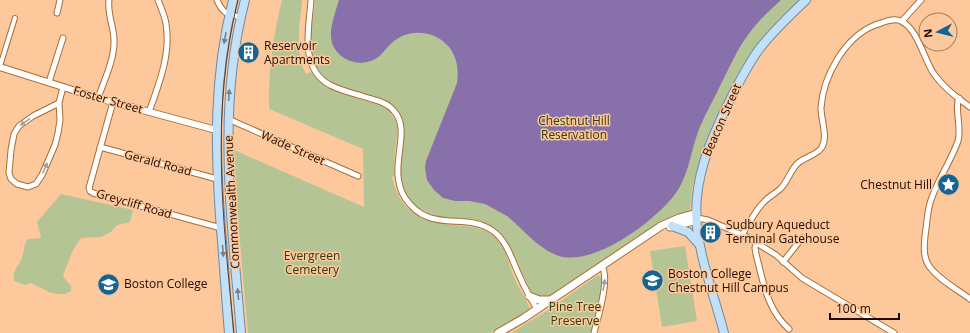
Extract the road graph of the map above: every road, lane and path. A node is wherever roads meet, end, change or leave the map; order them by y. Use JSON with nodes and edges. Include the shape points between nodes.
{"nodes":[{"id":1,"x":60,"y":0,"type":"edge"},
{"id":2,"x":109,"y":0,"type":"edge"},
{"id":3,"x":158,"y":0,"type":"edge"},
{"id":4,"x":217,"y":0,"type":"edge"},
{"id":5,"x":233,"y":0,"type":"edge"},
{"id":6,"x":245,"y":0,"type":"edge"},
{"id":7,"x":311,"y":0,"type":"edge"},
{"id":8,"x":806,"y":0,"type":"edge"},
{"id":9,"x":921,"y":0,"type":"edge"},
{"id":10,"x":57,"y":13,"type":"dead end"},
{"id":11,"x":230,"y":15,"type":"junction"},
{"id":12,"x":241,"y":17,"type":"junction"},
{"id":13,"x":15,"y":18,"type":"dead end"},
{"id":14,"x":902,"y":21,"type":"junction"},
{"id":15,"x":63,"y":38,"type":"dead end"},
{"id":16,"x":0,"y":66,"type":"edge"},
{"id":17,"x":48,"y":82,"type":"junction"},
{"id":18,"x":63,"y":87,"type":"junction"},
{"id":19,"x":98,"y":98,"type":"junction"},
{"id":20,"x":958,"y":98,"type":"junction"},
{"id":21,"x":113,"y":102,"type":"junction"},
{"id":22,"x":59,"y":103,"type":"junction"},
{"id":23,"x":970,"y":107,"type":"edge"},
{"id":24,"x":149,"y":112,"type":"junction"},
{"id":25,"x":228,"y":119,"type":"junction"},
{"id":26,"x":216,"y":130,"type":"junction"},
{"id":27,"x":100,"y":147,"type":"junction"},
{"id":28,"x":358,"y":176,"type":"dead end"},
{"id":29,"x":217,"y":179,"type":"junction"},
{"id":30,"x":230,"y":203,"type":"junction"},
{"id":31,"x":219,"y":204,"type":"junction"},
{"id":32,"x":697,"y":217,"type":"junction"},
{"id":33,"x":672,"y":226,"type":"junction"},
{"id":34,"x":221,"y":228,"type":"junction"},
{"id":35,"x":652,"y":231,"type":"junction"},
{"id":36,"x":742,"y":235,"type":"junction"},
{"id":37,"x":802,"y":238,"type":"dead end"},
{"id":38,"x":756,"y":243,"type":"junction"},
{"id":39,"x":700,"y":246,"type":"junction"},
{"id":40,"x":783,"y":262,"type":"junction"},
{"id":41,"x":602,"y":266,"type":"junction"},
{"id":42,"x":529,"y":296,"type":"junction"},
{"id":43,"x":970,"y":298,"type":"edge"},
{"id":44,"x":550,"y":300,"type":"junction"},
{"id":45,"x":537,"y":310,"type":"junction"},
{"id":46,"x":789,"y":329,"type":"dead end"},
{"id":47,"x":229,"y":333,"type":"edge"},
{"id":48,"x":241,"y":333,"type":"edge"},
{"id":49,"x":498,"y":333,"type":"edge"},
{"id":50,"x":594,"y":333,"type":"edge"},
{"id":51,"x":724,"y":333,"type":"edge"},
{"id":52,"x":894,"y":333,"type":"edge"}],
"edges":[{"from":1,"to":10,"type":"street"},
{"from":2,"to":19,"type":"street","via":[[108,9],[115,43]]},
{"from":3,"to":24,"type":"street","via":[[166,23],[167,50],[162,75]]},
{"from":4,"to":11,"type":"street","via":[[222,11]]},
{"from":5,"to":11,"type":"main road","name":"Commonwealth Avenue"},
{"from":6,"to":12,"type":"main road","name":"Commonwealth Avenue"},
{"from":7,"to":42,"type":"street","via":[[308,50],[315,71],[331,86],[387,105],[399,119],[401,132],[397,176],[407,200],[417,211],[431,219],[478,225],[493,231],[507,248]]},
{"from":8,"to":32,"type":"main road","name":"Beacon Street","via":[[765,42],[740,81],[706,153],[699,183]]},
{"from":9,"to":14,"type":"street"},
{"from":11,"to":12,"type":"street"},
{"from":11,"to":26,"type":"main road","name":"Commonwealth Avenue","one_way":true,"via":[[220,76]]},
{"from":25,"to":12,"type":"main road","name":"Commonwealth Avenue","one_way":true,"via":[[232,68]]},
{"from":13,"to":16,"type":"street"},
{"from":14,"to":20,"type":"street","via":[[918,41],[935,76]]},
{"from":14,"to":36,"type":"street","via":[[890,20],[872,27],[856,36],[847,46],[833,69],[825,90],[822,108],[822,147],[798,164],[780,190],[761,205]]},
{"from":15,"to":17,"type":"street"},
{"from":16,"to":17,"type":"street","name":"Foster Street"},
{"from":17,"to":18,"type":"street","name":"Foster Street"},
{"from":18,"to":19,"type":"street","name":"Foster Street"},
{"from":18,"to":22,"type":"street"},
{"from":19,"to":21,"type":"street","name":"Foster Street"},
{"from":20,"to":23,"type":"street"},
{"from":20,"to":43,"type":"street","via":[[959,136],[931,199],[925,249],[933,271]]},
{"from":21,"to":24,"type":"street","name":"Foster Street"},
{"from":21,"to":27,"type":"street","name":"Greycliff Road"},
{"from":22,"to":22,"type":"street","one_way":true,"via":[[33,116],[19,126],[14,134],[8,173],[17,184],[28,187],[36,184],[42,175],[58,133]]},
{"from":24,"to":26,"type":"street","name":"Foster Street"},
{"from":25,"to":28,"type":"street","name":"Wade Street"},
{"from":25,"to":30,"type":"main road","name":"Commonwealth Avenue"},
{"from":26,"to":29,"type":"main road","name":"Commonwealth Avenue"},
{"from":27,"to":29,"type":"street","name":"Gerald Road"},
{"from":27,"to":34,"type":"street","name":"Greycliff Road","via":[[89,188],[91,192]]},
{"from":29,"to":31,"type":"main road","name":"Commonwealth Avenue"},
{"from":30,"to":31,"type":"main road"},
{"from":48,"to":30,"type":"main road","name":"Commonwealth Avenue","one_way":true},
{"from":31,"to":34,"type":"main road","name":"Commonwealth Avenue"},
{"from":32,"to":33,"type":"main road"},
{"from":32,"to":35,"type":"main road","via":[[673,220]]},
{"from":32,"to":36,"type":"street"},
{"from":32,"to":39,"type":"main road","name":"Beacon Street"},
{"from":33,"to":35,"type":"main road"},
{"from":33,"to":39,"type":"main road","via":[[688,232]]},
{"from":34,"to":47,"type":"main road","name":"Commonwealth Avenue","one_way":true},
{"from":35,"to":41,"type":"main road"},
{"from":36,"to":38,"type":"street"},
{"from":37,"to":40,"type":"street"},
{"from":38,"to":40,"type":"street"},
{"from":38,"to":46,"type":"street","via":[[756,254],[770,305],[777,318]]},
{"from":39,"to":51,"type":"main road","name":"Beacon Street"},
{"from":40,"to":52,"type":"street","via":[[802,278]]},
{"from":41,"to":44,"type":"main road"},
{"from":50,"to":41,"type":"street","one_way":true,"via":[[605,282]]},
{"from":42,"to":44,"type":"main road","via":[[539,300]]},
{"from":42,"to":45,"type":"street"},
{"from":44,"to":45,"type":"main road"},
{"from":45,"to":49,"type":"main road"}]}
